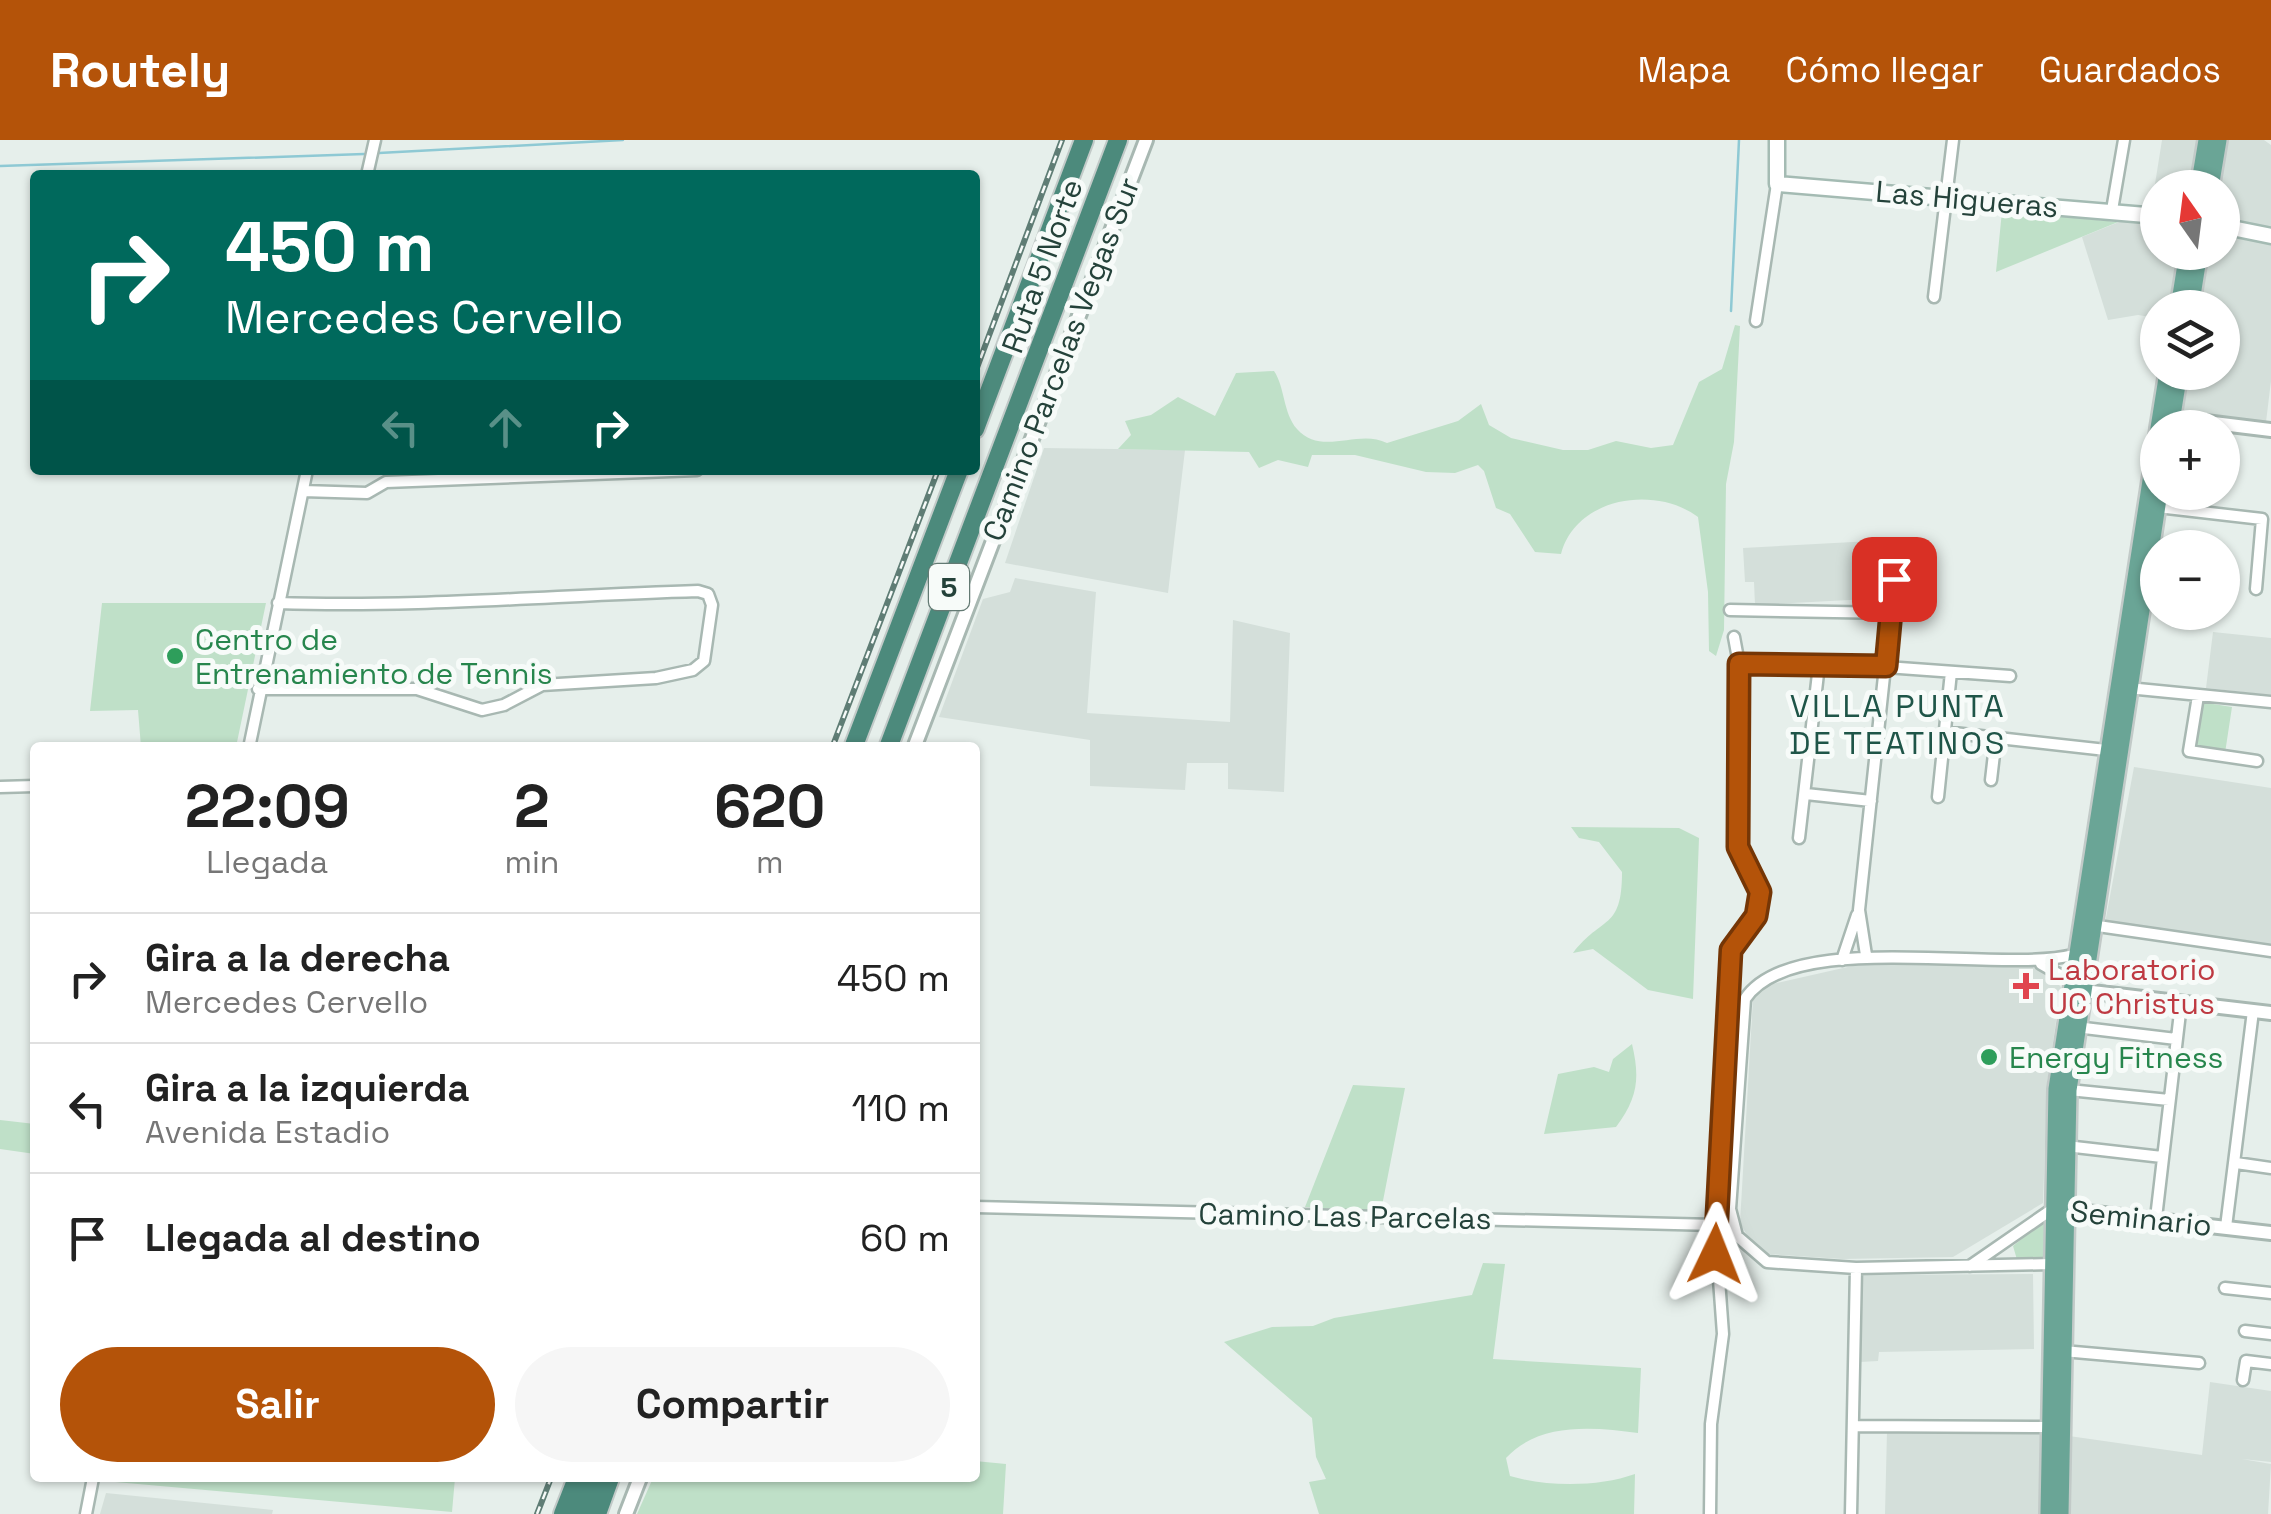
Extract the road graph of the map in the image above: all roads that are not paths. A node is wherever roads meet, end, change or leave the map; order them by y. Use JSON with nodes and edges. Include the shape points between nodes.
{"nodes":[{"id":1,"x":374,"y":140,"type":"edge"},
{"id":2,"x":1084,"y":140,"type":"edge"},
{"id":3,"x":1118,"y":140,"type":"edge"},
{"id":4,"x":1146,"y":140,"type":"edge"},
{"id":5,"x":1777,"y":140,"type":"edge"},
{"id":6,"x":1953,"y":140,"type":"edge"},
{"id":7,"x":2124,"y":140,"type":"edge"},
{"id":8,"x":2206,"y":140,"type":"edge"},
{"id":9,"x":2220,"y":140,"type":"edge"},
{"id":10,"x":369,"y":170,"type":"edge"},
{"id":11,"x":2201,"y":170,"type":"edge"},
{"id":12,"x":2215,"y":170,"type":"edge"},
{"id":13,"x":1777,"y":184,"type":"junction"},
{"id":14,"x":1947,"y":196,"type":"junction"},
{"id":15,"x":2112,"y":210,"type":"junction"},
{"id":16,"x":2140,"y":214,"type":"edge"},
{"id":17,"x":2240,"y":230,"type":"edge"},
{"id":18,"x":2271,"y":236,"type":"edge"},
{"id":19,"x":1934,"y":296,"type":"dead end"},
{"id":20,"x":1052,"y":316,"type":"junction"},
{"id":21,"x":1756,"y":320,"type":"dead end"},
{"id":22,"x":1077,"y":325,"type":"junction"},
{"id":23,"x":980,"y":416,"type":"edge"},
{"id":24,"x":2240,"y":428,"type":"edge"},
{"id":25,"x":2271,"y":430,"type":"edge"},
{"id":26,"x":306,"y":475,"type":"edge"},
{"id":27,"x":567,"y":475,"type":"edge"},
{"id":28,"x":957,"y":475,"type":"edge"},
{"id":29,"x":303,"y":491,"type":"junction"},
{"id":30,"x":2147,"y":510,"type":"edge"},
{"id":31,"x":2157,"y":510,"type":"edge"},
{"id":32,"x":2216,"y":510,"type":"edge"},
{"id":33,"x":1898,"y":546,"type":"dead end"},
{"id":34,"x":2266,"y":549,"type":"edge"},
{"id":35,"x":2256,"y":588,"type":"dead end"},
{"id":36,"x":278,"y":603,"type":"junction"},
{"id":37,"x":1730,"y":610,"type":"dead end"},
{"id":38,"x":1891,"y":612,"type":"junction"},
{"id":39,"x":1734,"y":637,"type":"dead end"},
{"id":40,"x":1739,"y":664,"type":"junction"},
{"id":41,"x":1819,"y":665,"type":"junction"},
{"id":42,"x":1886,"y":666,"type":"junction"},
{"id":43,"x":1951,"y":672,"type":"junction"},
{"id":44,"x":2010,"y":676,"type":"dead end"},
{"id":45,"x":2123,"y":687,"type":"junction"},
{"id":46,"x":258,"y":690,"type":"junction"},
{"id":47,"x":2198,"y":696,"type":"junction"},
{"id":48,"x":2271,"y":702,"type":"edge"},
{"id":49,"x":1945,"y":732,"type":"junction"},
{"id":50,"x":1996,"y":737,"type":"junction"},
{"id":51,"x":250,"y":742,"type":"edge"},
{"id":52,"x":855,"y":742,"type":"edge"},
{"id":53,"x":890,"y":742,"type":"edge"},
{"id":54,"x":916,"y":742,"type":"edge"},
{"id":55,"x":2106,"y":750,"type":"junction"},
{"id":56,"x":2257,"y":761,"type":"dead end"},
{"id":57,"x":1991,"y":780,"type":"dead end"},
{"id":58,"x":30,"y":786,"type":"edge"},
{"id":59,"x":0,"y":787,"type":"edge"},
{"id":60,"x":1806,"y":794,"type":"junction"},
{"id":61,"x":1938,"y":797,"type":"dead end"},
{"id":62,"x":1871,"y":801,"type":"junction"},
{"id":63,"x":1799,"y":838,"type":"dead end"},
{"id":64,"x":1859,"y":910,"type":"junction"},
{"id":65,"x":2091,"y":925,"type":"junction"},
{"id":66,"x":2271,"y":951,"type":"edge"},
{"id":67,"x":1866,"y":954,"type":"junction"},
{"id":68,"x":2073,"y":955,"type":"junction"},
{"id":69,"x":1842,"y":960,"type":"junction"},
{"id":70,"x":2040,"y":963,"type":"junction"},
{"id":71,"x":2073,"y":987,"type":"junction"},
{"id":72,"x":2182,"y":1004,"type":"junction"},
{"id":73,"x":2253,"y":1011,"type":"junction"},
{"id":74,"x":2271,"y":1013,"type":"edge"},
{"id":75,"x":2075,"y":1026,"type":"junction"},
{"id":76,"x":2176,"y":1039,"type":"junction"},
{"id":77,"x":2069,"y":1090,"type":"junction"},
{"id":78,"x":2169,"y":1100,"type":"junction"},
{"id":79,"x":2065,"y":1146,"type":"junction"},
{"id":80,"x":2162,"y":1157,"type":"junction"},
{"id":81,"x":2236,"y":1164,"type":"junction"},
{"id":82,"x":2271,"y":1168,"type":"edge"},
{"id":83,"x":980,"y":1207,"type":"edge"},
{"id":84,"x":2057,"y":1210,"type":"junction"},
{"id":85,"x":2156,"y":1218,"type":"junction"},
{"id":86,"x":1715,"y":1225,"type":"junction"},
{"id":87,"x":2226,"y":1227,"type":"junction"},
{"id":88,"x":2271,"y":1233,"type":"edge"},
{"id":89,"x":2051,"y":1264,"type":"junction"},
{"id":90,"x":1970,"y":1267,"type":"junction"},
{"id":91,"x":1856,"y":1268,"type":"junction"},
{"id":92,"x":2225,"y":1288,"type":"dead end"},
{"id":93,"x":2271,"y":1293,"type":"edge"},
{"id":94,"x":2246,"y":1331,"type":"dead end"},
{"id":95,"x":2271,"y":1334,"type":"edge"},
{"id":96,"x":2063,"y":1351,"type":"junction"},
{"id":97,"x":2198,"y":1363,"type":"dead end"},
{"id":98,"x":2271,"y":1364,"type":"edge"},
{"id":99,"x":2244,"y":1380,"type":"dead end"},
{"id":100,"x":1853,"y":1426,"type":"junction"},
{"id":101,"x":2049,"y":1427,"type":"junction"},
{"id":102,"x":92,"y":1482,"type":"edge"},
{"id":103,"x":575,"y":1482,"type":"edge"},
{"id":104,"x":591,"y":1482,"type":"edge"},
{"id":105,"x":610,"y":1482,"type":"edge"},
{"id":106,"x":638,"y":1482,"type":"edge"},
{"id":107,"x":86,"y":1514,"type":"edge"},
{"id":108,"x":563,"y":1514,"type":"edge"},
{"id":109,"x":580,"y":1514,"type":"edge"},
{"id":110,"x":599,"y":1514,"type":"edge"},
{"id":111,"x":626,"y":1514,"type":"edge"},
{"id":112,"x":1710,"y":1514,"type":"edge"},
{"id":113,"x":1851,"y":1514,"type":"edge"},
{"id":114,"x":2048,"y":1514,"type":"edge"},
{"id":115,"x":2061,"y":1514,"type":"edge"}],
"edges":[{"from":1,"to":10,"type":"street"},
{"from":2,"to":23,"type":"highway","name":"Ruta 5 Norte"},
{"from":3,"to":20,"type":"highway","name":"Ruta 5 Norte","number":"5"},
{"from":4,"to":22,"type":"street","name":"Camino Parcelas Vegas Sur"},
{"from":5,"to":13,"type":"main road"},
{"from":6,"to":14,"type":"street"},
{"from":7,"to":15,"type":"street"},
{"from":8,"to":11,"type":"main road"},
{"from":9,"to":12,"type":"main road"},
{"from":13,"to":14,"type":"main road","name":"Las Higueras"},
{"from":13,"to":21,"type":"street"},
{"from":14,"to":15,"type":"main road","name":"Las Higueras"},
{"from":14,"to":19,"type":"street"},
{"from":15,"to":16,"type":"main road","name":"Las Higueras"},
{"from":17,"to":18,"type":"main road"},
{"from":20,"to":22,"type":"street"},
{"from":20,"to":53,"type":"highway","name":"Ruta 5 Norte","number":"5"},
{"from":22,"to":54,"type":"street","name":"Camino Parcelas Vegas Sur"},
{"from":24,"to":25,"type":"street"},
{"from":26,"to":29,"type":"street"},
{"from":27,"to":29,"type":"street","via":[[386,482],[367,493]]},
{"from":28,"to":52,"type":"highway","number":"5"},
{"from":29,"to":36,"type":"street"},
{"from":30,"to":45,"type":"main road"},
{"from":31,"to":45,"type":"main road"},
{"from":32,"to":34,"type":"street","via":[[2262,518]]},
{"from":33,"to":38,"type":"street"},
{"from":34,"to":35,"type":"street"},
{"from":36,"to":46,"type":"street"},
{"from":36,"to":46,"type":"street","via":[[701,591],[712,605],[704,661],[656,678],[542,685],[489,709],[470,709],[416,688]]},
{"from":37,"to":38,"type":"street"},
{"from":38,"to":42,"type":"street"},
{"from":39,"to":40,"type":"street"},
{"from":40,"to":41,"type":"street"},
{"from":40,"to":86,"type":"street","via":[[1738,847],[1760,892],[1756,916],[1731,950]]},
{"from":41,"to":42,"type":"street"},
{"from":41,"to":60,"type":"street"},
{"from":42,"to":43,"type":"street"},
{"from":42,"to":62,"type":"street"},
{"from":43,"to":44,"type":"street"},
{"from":43,"to":49,"type":"street"},
{"from":45,"to":47,"type":"street"},
{"from":45,"to":55,"type":"main road"},
{"from":45,"to":65,"type":"main road"},
{"from":46,"to":51,"type":"street"},
{"from":47,"to":48,"type":"street"},
{"from":47,"to":56,"type":"street","via":[[2190,751]]},
{"from":49,"to":50,"type":"street"},
{"from":49,"to":61,"type":"street"},
{"from":50,"to":55,"type":"street"},
{"from":50,"to":57,"type":"street"},
{"from":55,"to":68,"type":"main road"},
{"from":58,"to":59,"type":"street"},
{"from":60,"to":62,"type":"street"},
{"from":60,"to":63,"type":"street"},
{"from":62,"to":64,"type":"street"},
{"from":64,"to":67,"type":"street"},
{"from":64,"to":69,"type":"street"},
{"from":65,"to":66,"type":"street"},
{"from":65,"to":71,"type":"main road"},
{"from":67,"to":69,"type":"street"},
{"from":67,"to":70,"type":"street"},
{"from":68,"to":70,"type":"street"},
{"from":68,"to":71,"type":"main road"},
{"from":69,"to":91,"type":"street","via":[[1770,976],[1745,999],[1730,1209],[1737,1236],[1767,1262]]},
{"from":70,"to":71,"type":"street"},
{"from":71,"to":72,"type":"street"},
{"from":71,"to":75,"type":"main road"},
{"from":71,"to":84,"type":"main road","via":[[2056,1090]]},
{"from":72,"to":73,"type":"street"},
{"from":72,"to":76,"type":"street"},
{"from":73,"to":74,"type":"street"},
{"from":73,"to":81,"type":"street"},
{"from":75,"to":76,"type":"street"},
{"from":75,"to":77,"type":"main road"},
{"from":76,"to":78,"type":"street"},
{"from":77,"to":78,"type":"street"},
{"from":77,"to":79,"type":"main road"},
{"from":78,"to":80,"type":"street"},
{"from":79,"to":80,"type":"street"},
{"from":79,"to":84,"type":"main road"},
{"from":80,"to":85,"type":"street"},
{"from":81,"to":82,"type":"street"},
{"from":81,"to":87,"type":"street"},
{"from":83,"to":86,"type":"street","name":"Camino Las Parcelas"},
{"from":84,"to":85,"type":"street","name":"Seminario"},
{"from":84,"to":89,"type":"main road"},
{"from":84,"to":90,"type":"street","name":"Seminario"},
{"from":84,"to":96,"type":"main road"},
{"from":85,"to":87,"type":"street","name":"Seminario"},
{"from":86,"to":112,"type":"street","via":[[1723,1334],[1711,1424]]},
{"from":87,"to":88,"type":"street","name":"Seminario"},
{"from":89,"to":90,"type":"street"},
{"from":89,"to":101,"type":"main road"},
{"from":90,"to":91,"type":"street"},
{"from":91,"to":100,"type":"street"},
{"from":92,"to":93,"type":"street"},
{"from":94,"to":95,"type":"street"},
{"from":96,"to":97,"type":"street"},
{"from":96,"to":115,"type":"main road"},
{"from":98,"to":99,"type":"street","via":[[2246,1361]]},
{"from":100,"to":101,"type":"street"},
{"from":100,"to":113,"type":"street"},
{"from":101,"to":114,"type":"main road"},
{"from":102,"to":107,"type":"street"},
{"from":103,"to":108,"type":"highway"},
{"from":104,"to":109,"type":"highway"},
{"from":105,"to":110,"type":"highway"},
{"from":106,"to":111,"type":"street"}]}
